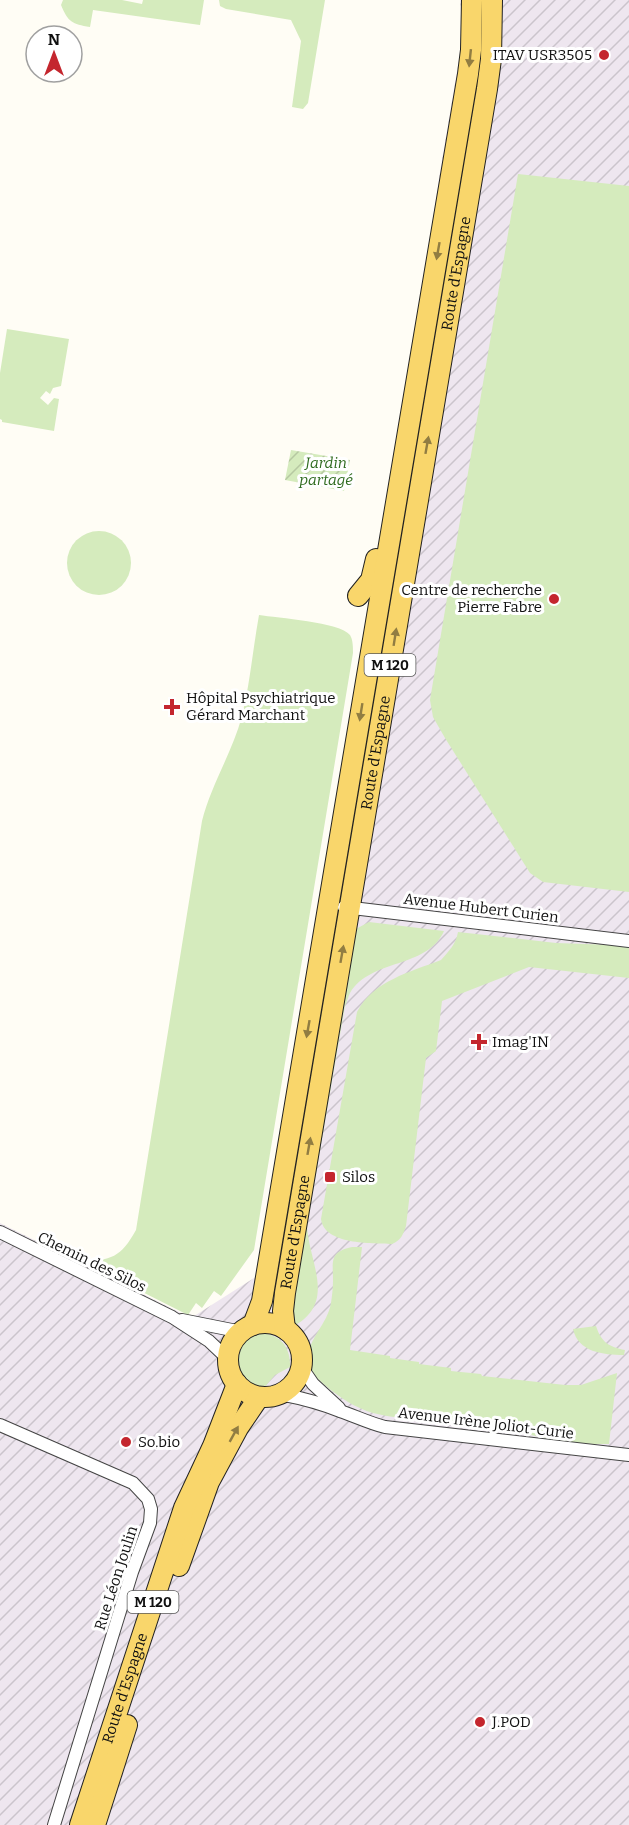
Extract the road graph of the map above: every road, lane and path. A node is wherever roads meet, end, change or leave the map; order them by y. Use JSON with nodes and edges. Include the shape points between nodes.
{"nodes":[{"id":1,"x":472,"y":0,"type":"edge"},
{"id":2,"x":492,"y":0,"type":"edge"},
{"id":3,"x":399,"y":478,"type":"junction"},
{"id":4,"x":358,"y":596,"type":"dead end"},
{"id":5,"x":329,"y":905,"type":"junction"},
{"id":6,"x":350,"y":908,"type":"junction"},
{"id":7,"x":629,"y":941,"type":"edge"},
{"id":8,"x":0,"y":1232,"type":"edge"},
{"id":9,"x":172,"y":1317,"type":"junction"},
{"id":10,"x":247,"y":1328,"type":"junction"},
{"id":11,"x":285,"y":1329,"type":"junction"},
{"id":12,"x":228,"y":1359,"type":"junction"},
{"id":13,"x":302,"y":1368,"type":"junction"},
{"id":14,"x":237,"y":1384,"type":"junction"},
{"id":15,"x":280,"y":1394,"type":"junction"},
{"id":16,"x":259,"y":1397,"type":"junction"},
{"id":17,"x":342,"y":1411,"type":"junction"},
{"id":18,"x":0,"y":1425,"type":"edge"},
{"id":19,"x":629,"y":1455,"type":"edge"},
{"id":20,"x":54,"y":1825,"type":"edge"},
{"id":21,"x":80,"y":1825,"type":"edge"},
{"id":22,"x":95,"y":1825,"type":"edge"}],
"edges":[{"from":1,"to":3,"type":"main road","name":"Route d'Espagne","number":"M 120","one_way":true,"via":[[468,74]]},
{"from":6,"to":2,"type":"main road","name":"Route d'Espagne","number":"M 120","one_way":true,"via":[[487,89]]},
{"from":3,"to":4,"type":"main road","via":[[382,528],[372,580]]},
{"from":3,"to":5,"type":"main road","name":"Route d'Espagne","number":"M 120","one_way":true},
{"from":5,"to":6,"type":"street","name":"Avenue Hubert Curien"},
{"from":5,"to":10,"type":"main road","name":"Route d'Espagne","number":"M 120","one_way":true,"via":[[262,1300]]},
{"from":6,"to":7,"type":"street","name":"Avenue Hubert Curien"},
{"from":11,"to":6,"type":"main road","name":"Route d'Espagne","number":"M 120","one_way":true,"via":[[285,1293]]},
{"from":8,"to":9,"type":"street","name":"Chemin des Silos"},
{"from":9,"to":10,"type":"street","name":"Chemin des Silos"},
{"from":9,"to":12,"type":"street","name":"Chemin des Silos"},
{"from":10,"to":11,"type":"main road","via":[[264,1323]]},
{"from":10,"to":12,"type":"main road","via":[[232,1344]]},
{"from":11,"to":13,"type":"main road","via":[[302,1352]]},
{"from":12,"to":14,"type":"main road"},
{"from":13,"to":15,"type":"main road","via":[[298,1379]]},
{"from":13,"to":17,"type":"street","name":"Avenue Irène Joliot-Curie"},
{"from":14,"to":16,"type":"main road"},
{"from":14,"to":21,"type":"main road","name":"Route d'Espagne","number":"M 120","via":[[184,1508]]},
{"from":15,"to":16,"type":"main road"},
{"from":15,"to":17,"type":"street","name":"Avenue Irène Joliot-Curie"},
{"from":22,"to":16,"type":"main road","name":"Route d'Espagne","number":"M 120","one_way":true,"via":[[209,1482]]},
{"from":17,"to":19,"type":"street","name":"Avenue Irène Joliot-Curie","via":[[385,1427]]},
{"from":18,"to":20,"type":"street","name":"Rue Léon Joulin","via":[[132,1483],[148,1499],[151,1509],[150,1523]]}]}
